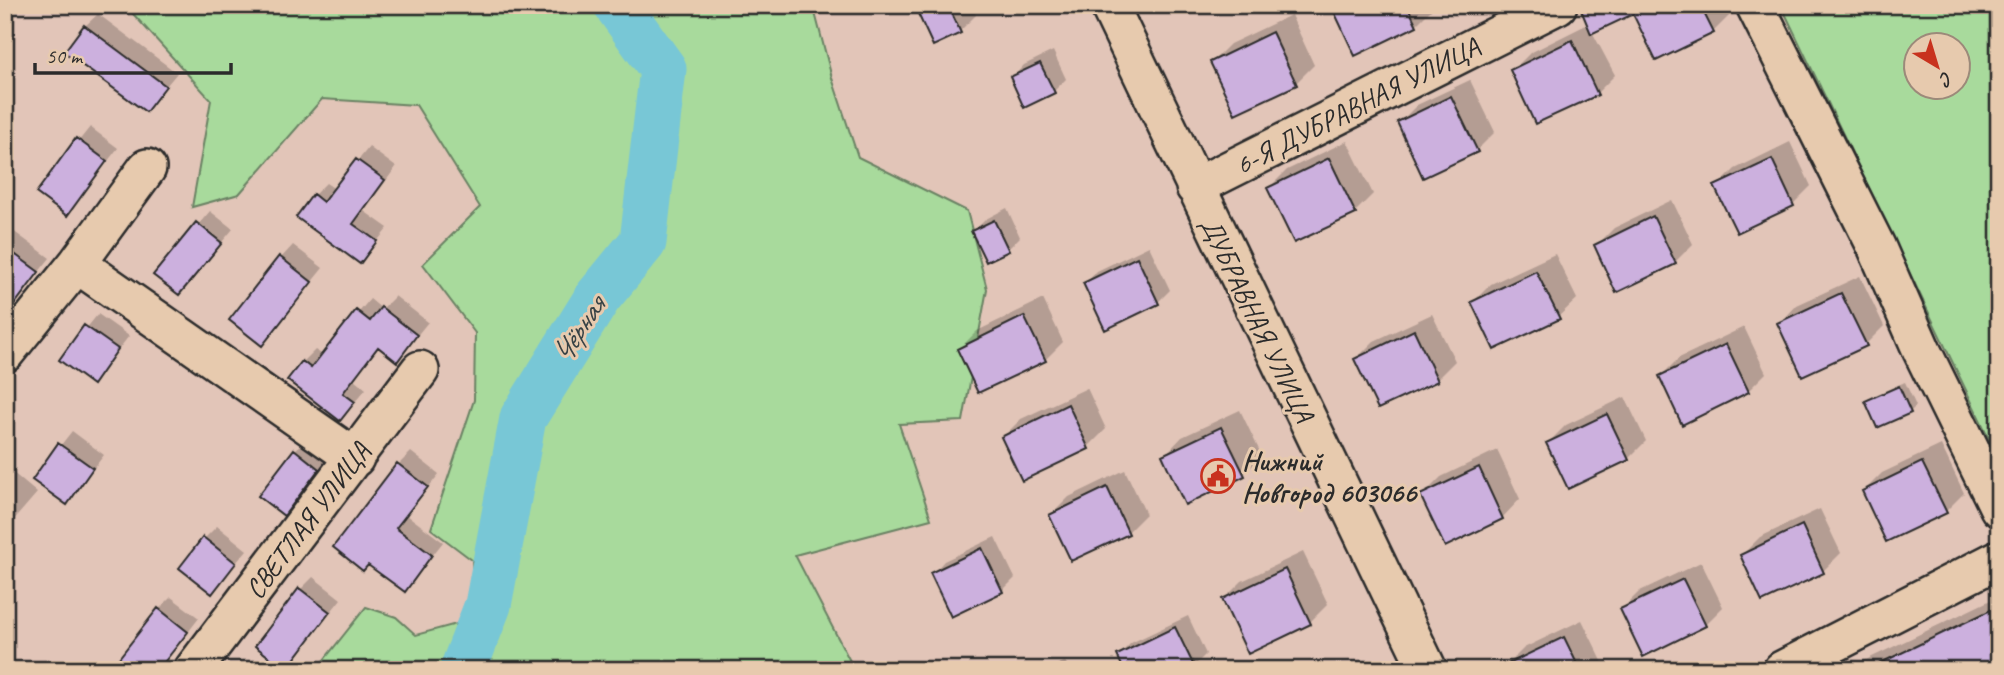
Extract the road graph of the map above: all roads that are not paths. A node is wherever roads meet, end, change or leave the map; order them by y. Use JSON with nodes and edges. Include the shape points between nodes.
{"nodes":[{"id":1,"x":1109,"y":5,"type":"edge"},
{"id":2,"x":1558,"y":5,"type":"edge"},
{"id":3,"x":1755,"y":5,"type":"edge"},
{"id":4,"x":147,"y":168,"type":"dead end"},
{"id":5,"x":1195,"y":187,"type":"junction"},
{"id":6,"x":77,"y":264,"type":"junction"},
{"id":7,"x":8,"y":344,"type":"edge"},
{"id":8,"x":420,"y":370,"type":"dead end"},
{"id":9,"x":355,"y":458,"type":"junction"},
{"id":10,"x":1999,"y":508,"type":"edge"},
{"id":11,"x":1999,"y":559,"type":"edge"},
{"id":12,"x":193,"y":670,"type":"edge"},
{"id":13,"x":1428,"y":670,"type":"edge"},
{"id":14,"x":1782,"y":670,"type":"edge"}],
"edges":[{"from":1,"to":5,"type":"street","name":"ДУБРАВНАЯ УЛИЦА"},
{"from":2,"to":5,"type":"street","name":"6-Я ДУБРАВНАЯ УЛИЦА"},
{"from":3,"to":10,"type":"street","via":[[1877,246],[1922,351]]},
{"from":4,"to":6,"type":"street"},
{"from":5,"to":13,"type":"street","name":"ДУБРАВНАЯ УЛИЦА"},
{"from":6,"to":7,"type":"street"},
{"from":6,"to":9,"type":"street"},
{"from":8,"to":9,"type":"street","name":"СВЕТЛАЯ УЛИЦА"},
{"from":9,"to":12,"type":"street","name":"СВЕТЛАЯ УЛИЦА"},
{"from":11,"to":14,"type":"street"}]}
